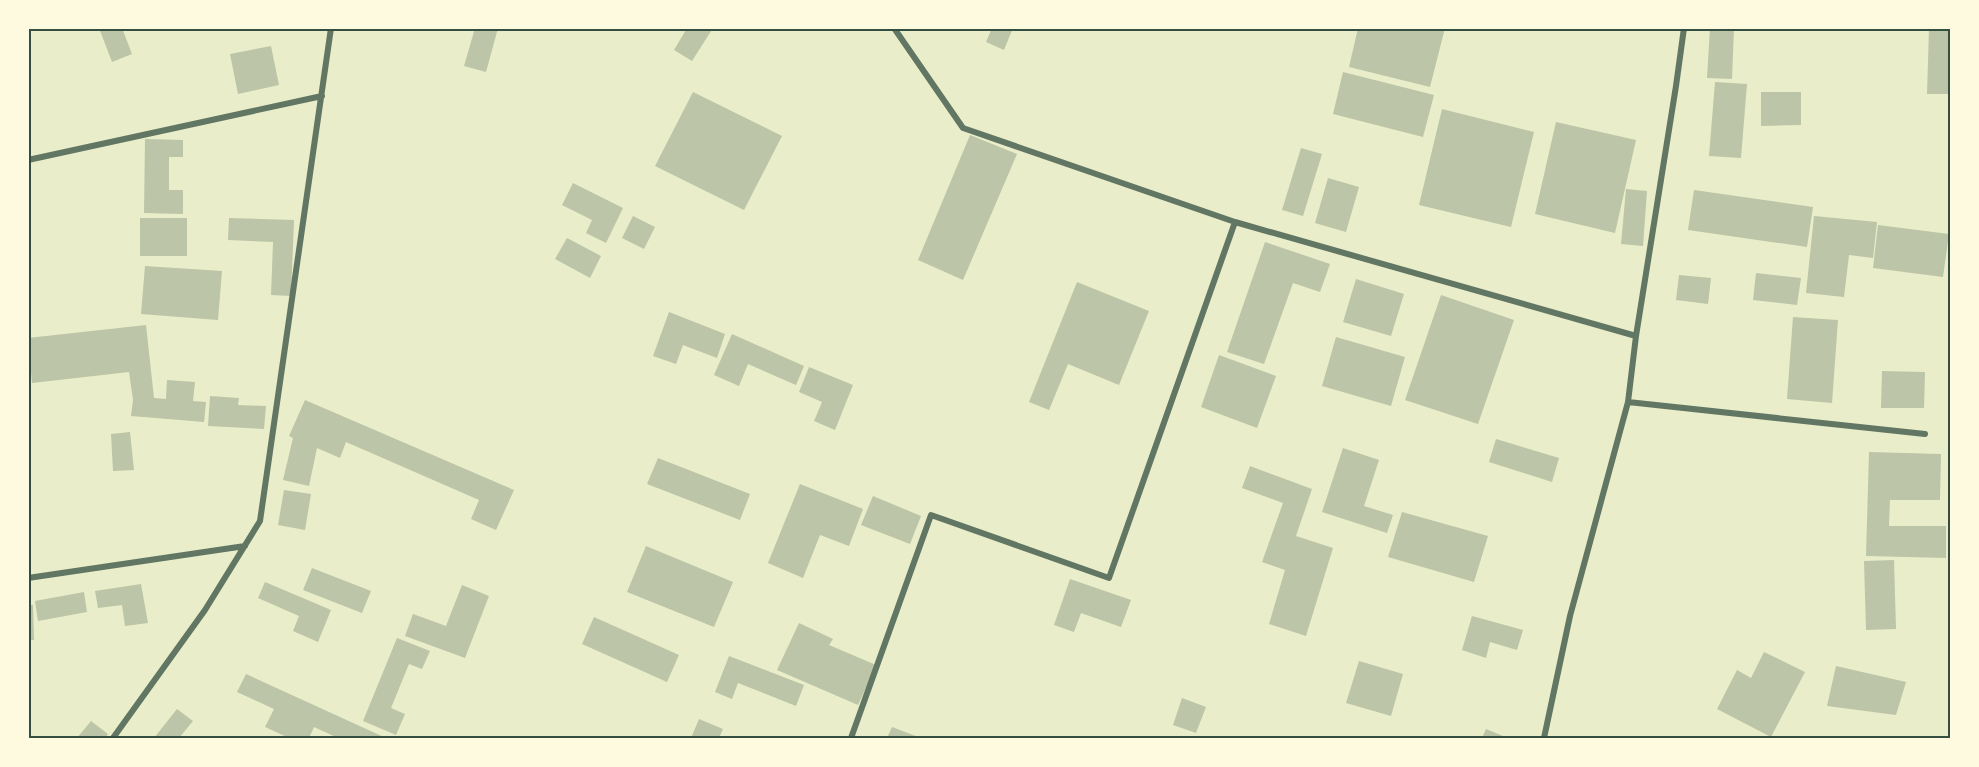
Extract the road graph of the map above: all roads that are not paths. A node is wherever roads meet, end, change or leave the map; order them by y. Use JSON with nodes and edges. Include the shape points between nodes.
{"nodes":[{"id":1,"x":331,"y":28,"type":"edge"},
{"id":2,"x":894,"y":28,"type":"edge"},
{"id":3,"x":1684,"y":28,"type":"edge"},
{"id":4,"x":322,"y":96,"type":"junction"},
{"id":5,"x":28,"y":160,"type":"edge"},
{"id":6,"x":1235,"y":222,"type":"junction"},
{"id":7,"x":1636,"y":336,"type":"junction"},
{"id":8,"x":1628,"y":402,"type":"junction"},
{"id":9,"x":1925,"y":434,"type":"dead end"},
{"id":10,"x":245,"y":546,"type":"junction"},
{"id":11,"x":28,"y":578,"type":"edge"},
{"id":12,"x":113,"y":738,"type":"edge"},
{"id":13,"x":851,"y":738,"type":"edge"},
{"id":14,"x":1544,"y":738,"type":"edge"}],
"edges":[{"from":1,"to":4,"type":"street"},
{"from":2,"to":6,"type":"street","via":[[963,128]]},
{"from":3,"to":7,"type":"street"},
{"from":4,"to":5,"type":"street"},
{"from":4,"to":10,"type":"street","via":[[260,521]]},
{"from":6,"to":7,"type":"street"},
{"from":6,"to":13,"type":"street","via":[[1109,578],[931,515]]},
{"from":7,"to":8,"type":"street"},
{"from":8,"to":9,"type":"street"},
{"from":8,"to":14,"type":"street","via":[[1570,616]]},
{"from":10,"to":11,"type":"street"},
{"from":10,"to":12,"type":"street","via":[[206,610]]}]}
